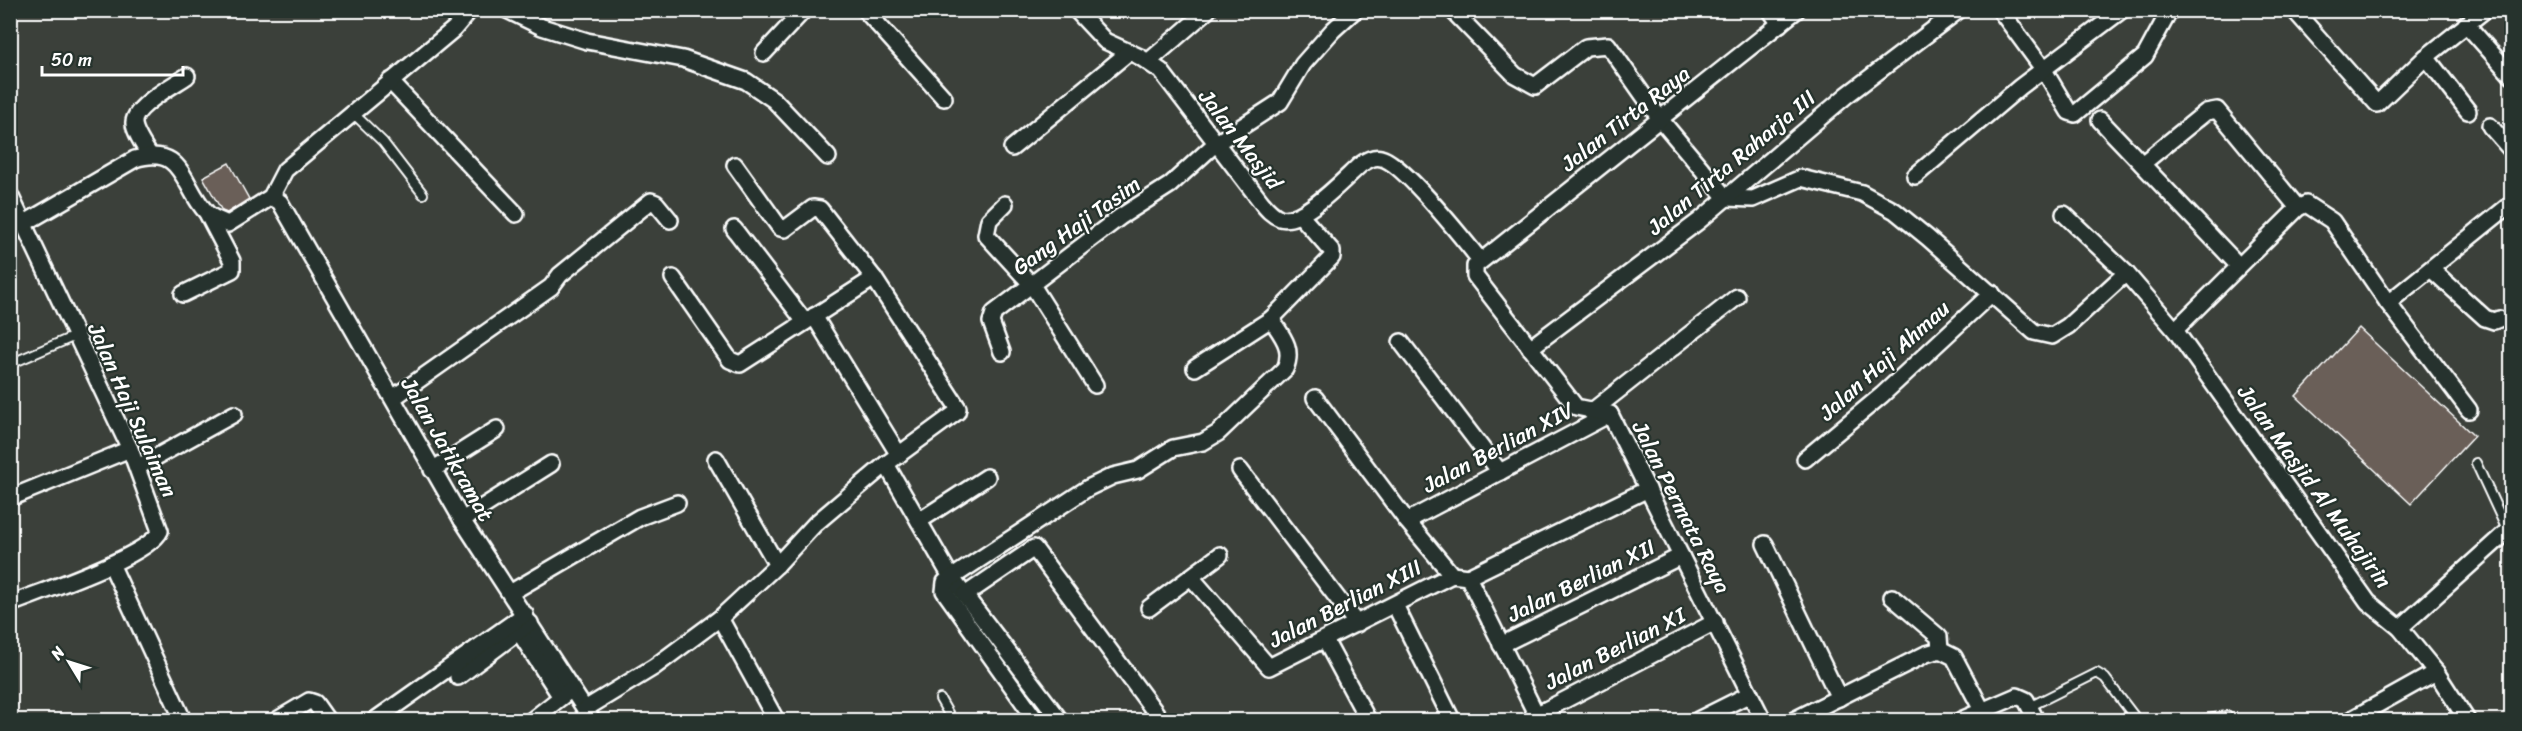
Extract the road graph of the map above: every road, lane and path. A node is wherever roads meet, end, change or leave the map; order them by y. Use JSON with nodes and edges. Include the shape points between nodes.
{"nodes":[{"id":1,"x":470,"y":10,"type":"edge"},
{"id":2,"x":507,"y":10,"type":"edge"},
{"id":3,"x":804,"y":10,"type":"edge"},
{"id":4,"x":865,"y":10,"type":"edge"},
{"id":5,"x":1076,"y":10,"type":"edge"},
{"id":6,"x":1208,"y":10,"type":"edge"},
{"id":7,"x":1355,"y":10,"type":"edge"},
{"id":8,"x":1452,"y":10,"type":"edge"},
{"id":9,"x":1770,"y":10,"type":"edge"},
{"id":10,"x":1797,"y":10,"type":"edge"},
{"id":11,"x":1959,"y":10,"type":"edge"},
{"id":12,"x":2000,"y":10,"type":"edge"},
{"id":13,"x":2122,"y":10,"type":"edge"},
{"id":14,"x":2170,"y":10,"type":"edge"},
{"id":15,"x":2294,"y":10,"type":"edge"},
{"id":16,"x":2485,"y":10,"type":"edge"},
{"id":17,"x":1780,"y":24,"type":"junction"},
{"id":18,"x":2466,"y":24,"type":"junction"},
{"id":19,"x":1130,"y":52,"type":"junction"},
{"id":20,"x":764,"y":53,"type":"dead end"},
{"id":21,"x":2426,"y":57,"type":"junction"},
{"id":22,"x":1148,"y":62,"type":"junction"},
{"id":23,"x":2044,"y":70,"type":"junction"},
{"id":24,"x":187,"y":76,"type":"dead end"},
{"id":25,"x":2511,"y":76,"type":"edge"},
{"id":26,"x":390,"y":81,"type":"junction"},
{"id":27,"x":944,"y":98,"type":"dead end"},
{"id":28,"x":2468,"y":111,"type":"dead end"},
{"id":29,"x":354,"y":114,"type":"junction"},
{"id":30,"x":1660,"y":119,"type":"junction"},
{"id":31,"x":2100,"y":120,"type":"dead end"},
{"id":32,"x":2490,"y":126,"type":"dead end"},
{"id":33,"x":1215,"y":144,"type":"junction"},
{"id":34,"x":1012,"y":148,"type":"dead end"},
{"id":35,"x":2511,"y":151,"type":"edge"},
{"id":36,"x":149,"y":154,"type":"junction"},
{"id":37,"x":828,"y":157,"type":"dead end"},
{"id":38,"x":2142,"y":164,"type":"junction"},
{"id":39,"x":735,"y":165,"type":"dead end"},
{"id":40,"x":1915,"y":176,"type":"dead end"},
{"id":41,"x":423,"y":194,"type":"dead end"},
{"id":42,"x":10,"y":195,"type":"edge"},
{"id":43,"x":271,"y":197,"type":"junction"},
{"id":44,"x":1726,"y":198,"type":"junction"},
{"id":45,"x":2511,"y":203,"type":"edge"},
{"id":46,"x":1005,"y":204,"type":"dead end"},
{"id":47,"x":2298,"y":208,"type":"junction"},
{"id":48,"x":516,"y":214,"type":"dead end"},
{"id":49,"x":2064,"y":214,"type":"dead end"},
{"id":50,"x":208,"y":215,"type":"junction"},
{"id":51,"x":1300,"y":215,"type":"junction"},
{"id":52,"x":670,"y":220,"type":"dead end"},
{"id":53,"x":25,"y":223,"type":"junction"},
{"id":54,"x":734,"y":229,"type":"dead end"},
{"id":55,"x":1480,"y":260,"type":"junction"},
{"id":56,"x":2238,"y":266,"type":"junction"},
{"id":57,"x":2432,"y":270,"type":"junction"},
{"id":58,"x":2126,"y":273,"type":"junction"},
{"id":59,"x":673,"y":278,"type":"dead end"},
{"id":60,"x":874,"y":278,"type":"junction"},
{"id":61,"x":1032,"y":285,"type":"junction"},
{"id":62,"x":1992,"y":293,"type":"junction"},
{"id":63,"x":183,"y":294,"type":"dead end"},
{"id":64,"x":1737,"y":297,"type":"dead end"},
{"id":65,"x":2388,"y":303,"type":"junction"},
{"id":66,"x":1270,"y":318,"type":"junction"},
{"id":67,"x":809,"y":319,"type":"junction"},
{"id":68,"x":2499,"y":319,"type":"dead end"},
{"id":69,"x":2175,"y":330,"type":"junction"},
{"id":70,"x":75,"y":336,"type":"junction"},
{"id":71,"x":1401,"y":342,"type":"dead end"},
{"id":72,"x":1530,"y":348,"type":"junction"},
{"id":73,"x":1002,"y":352,"type":"dead end"},
{"id":74,"x":10,"y":364,"type":"edge"},
{"id":75,"x":1195,"y":368,"type":"dead end"},
{"id":76,"x":1095,"y":385,"type":"dead end"},
{"id":77,"x":393,"y":398,"type":"junction"},
{"id":78,"x":1315,"y":398,"type":"dead end"},
{"id":79,"x":2469,"y":410,"type":"dead end"},
{"id":80,"x":1592,"y":412,"type":"junction"},
{"id":81,"x":234,"y":414,"type":"dead end"},
{"id":82,"x":1610,"y":414,"type":"junction"},
{"id":83,"x":497,"y":429,"type":"dead end"},
{"id":84,"x":130,"y":449,"type":"junction"},
{"id":85,"x":716,"y":459,"type":"dead end"},
{"id":86,"x":893,"y":459,"type":"junction"},
{"id":87,"x":1804,"y":459,"type":"dead end"},
{"id":88,"x":2476,"y":463,"type":"dead end"},
{"id":89,"x":551,"y":464,"type":"dead end"},
{"id":90,"x":138,"y":467,"type":"junction"},
{"id":91,"x":432,"y":470,"type":"junction"},
{"id":92,"x":1240,"y":470,"type":"dead end"},
{"id":93,"x":1500,"y":472,"type":"junction"},
{"id":94,"x":987,"y":477,"type":"dead end"},
{"id":95,"x":1648,"y":489,"type":"junction"},
{"id":96,"x":10,"y":498,"type":"edge"},
{"id":97,"x":677,"y":503,"type":"dead end"},
{"id":98,"x":462,"y":520,"type":"junction"},
{"id":99,"x":919,"y":521,"type":"junction"},
{"id":100,"x":1407,"y":521,"type":"junction"},
{"id":101,"x":2509,"y":528,"type":"edge"},
{"id":102,"x":1765,"y":544,"type":"dead end"},
{"id":103,"x":1220,"y":555,"type":"dead end"},
{"id":104,"x":1681,"y":556,"type":"junction"},
{"id":105,"x":111,"y":564,"type":"junction"},
{"id":106,"x":777,"y":565,"type":"junction"},
{"id":107,"x":1452,"y":574,"type":"junction"},
{"id":108,"x":951,"y":577,"type":"junction"},
{"id":109,"x":1191,"y":577,"type":"junction"},
{"id":110,"x":1468,"y":577,"type":"junction"},
{"id":111,"x":510,"y":593,"type":"junction"},
{"id":112,"x":965,"y":595,"type":"junction"},
{"id":113,"x":1892,"y":597,"type":"dead end"},
{"id":114,"x":10,"y":604,"type":"edge"},
{"id":115,"x":1395,"y":605,"type":"junction"},
{"id":116,"x":1149,"y":608,"type":"dead end"},
{"id":117,"x":720,"y":618,"type":"junction"},
{"id":118,"x":1715,"y":622,"type":"junction"},
{"id":119,"x":525,"y":623,"type":"junction"},
{"id":120,"x":1357,"y":624,"type":"junction"},
{"id":121,"x":2400,"y":628,"type":"junction"},
{"id":122,"x":1325,"y":640,"type":"junction"},
{"id":123,"x":1501,"y":645,"type":"junction"},
{"id":124,"x":1940,"y":650,"type":"junction"},
{"id":125,"x":2436,"y":672,"type":"junction"},
{"id":126,"x":458,"y":677,"type":"dead end"},
{"id":127,"x":567,"y":693,"type":"junction"},
{"id":128,"x":1750,"y":694,"type":"junction"},
{"id":129,"x":1839,"y":698,"type":"junction"},
{"id":130,"x":940,"y":699,"type":"dead end"},
{"id":131,"x":1982,"y":710,"type":"junction"},
{"id":132,"x":2033,"y":714,"type":"edge"},
{"id":133,"x":588,"y":715,"type":"edge"},
{"id":134,"x":2373,"y":715,"type":"edge"},
{"id":135,"x":2227,"y":716,"type":"dead end"},
{"id":136,"x":1538,"y":717,"type":"edge"},
{"id":137,"x":183,"y":720,"type":"edge"},
{"id":138,"x":277,"y":720,"type":"edge"},
{"id":139,"x":327,"y":720,"type":"edge"},
{"id":140,"x":375,"y":720,"type":"edge"},
{"id":141,"x":531,"y":720,"type":"edge"},
{"id":142,"x":776,"y":720,"type":"edge"},
{"id":143,"x":952,"y":720,"type":"edge"},
{"id":144,"x":1036,"y":720,"type":"edge"},
{"id":145,"x":1060,"y":720,"type":"edge"},
{"id":146,"x":1161,"y":720,"type":"edge"},
{"id":147,"x":1368,"y":720,"type":"edge"},
{"id":148,"x":1452,"y":720,"type":"edge"},
{"id":149,"x":1698,"y":720,"type":"edge"},
{"id":150,"x":1763,"y":720,"type":"edge"},
{"id":151,"x":1794,"y":720,"type":"edge"},
{"id":152,"x":1961,"y":720,"type":"edge"},
{"id":153,"x":2137,"y":720,"type":"edge"},
{"id":154,"x":2202,"y":720,"type":"edge"},
{"id":155,"x":2350,"y":720,"type":"edge"},
{"id":156,"x":2467,"y":720,"type":"edge"}],
"edges":[{"from":1,"to":26,"type":"street","via":[[454,29]]},
{"from":2,"to":37,"type":"street","via":[[542,27],[587,41],[683,59],[746,81],[774,100]]},
{"from":3,"to":20,"type":"street"},
{"from":4,"to":27,"type":"street"},
{"from":5,"to":19,"type":"street","name":"Jalan Masjid","via":[[1105,41]]},
{"from":6,"to":22,"type":"street"},
{"from":7,"to":33,"type":"street","name":"Gang Haji Tasim","via":[[1304,64],[1280,102]]},
{"from":8,"to":30,"type":"street","via":[[1515,75],[1535,86],[1586,47],[1608,45]]},
{"from":9,"to":17,"type":"street"},
{"from":10,"to":17,"type":"street","name":"Jalan Tirta Raya"},
{"from":11,"to":44,"type":"street","name":"Jalan Tirta Raharja III","via":[[1847,95]]},
{"from":12,"to":23,"type":"street"},
{"from":13,"to":23,"type":"street"},
{"from":14,"to":23,"type":"street","via":[[2145,56],[2075,114],[2069,112]]},
{"from":15,"to":21,"type":"street","via":[[2377,104]]},
{"from":16,"to":18,"type":"street"},
{"from":17,"to":30,"type":"street","name":"Jalan Tirta Raya"},
{"from":18,"to":21,"type":"street"},
{"from":18,"to":25,"type":"street"},
{"from":19,"to":22,"type":"street","name":"Jalan Masjid"},
{"from":19,"to":34,"type":"street"},
{"from":21,"to":28,"type":"street"},
{"from":22,"to":33,"type":"street","name":"Jalan Masjid","via":[[1161,71]]},
{"from":23,"to":40,"type":"street"},
{"from":24,"to":36,"type":"street","via":[[143,105],[135,116],[134,124]]},
{"from":26,"to":29,"type":"street"},
{"from":26,"to":48,"type":"street"},
{"from":29,"to":41,"type":"lane","via":[[383,142]]},
{"from":29,"to":43,"type":"street","via":[[285,170]]},
{"from":30,"to":44,"type":"street"},
{"from":30,"to":55,"type":"street","name":"Jalan Tirta Raya"},
{"from":31,"to":38,"type":"street"},
{"from":32,"to":35,"type":"street"},
{"from":33,"to":51,"type":"street","name":"Jalan Masjid","via":[[1270,212],[1287,219]]},
{"from":33,"to":61,"type":"street","name":"Gang Haji Tasim","via":[[1170,185]]},
{"from":36,"to":50,"type":"street","via":[[175,162]]},
{"from":36,"to":53,"type":"street"},
{"from":38,"to":47,"type":"street","via":[[2206,112],[2217,110]]},
{"from":38,"to":56,"type":"street"},
{"from":39,"to":60,"type":"street","via":[[780,228],[785,229],[817,208]]},
{"from":42,"to":53,"type":"street","name":"Jalan Haji Sulaiman"},
{"from":43,"to":50,"type":"street","via":[[228,224]]},
{"from":43,"to":77,"type":"street","name":"Jalan Jatikramat","via":[[280,202]]},
{"from":44,"to":62,"type":"street","via":[[1753,199],[1801,178],[1862,193],[1895,211]]},
{"from":44,"to":72,"type":"street","name":"Jalan Tirta Raharja III"},
{"from":45,"to":57,"type":"street"},
{"from":46,"to":61,"type":"street","via":[[989,220],[986,235]]},
{"from":47,"to":56,"type":"street"},
{"from":47,"to":65,"type":"street","via":[[2306,204],[2332,221]]},
{"from":49,"to":58,"type":"street","name":"Jalan Masjid Al Muhajirin"},
{"from":50,"to":63,"type":"street","via":[[232,261],[232,270]]},
{"from":51,"to":55,"type":"street","via":[[1360,165],[1371,158],[1382,158],[1414,185]]},
{"from":51,"to":66,"type":"street","via":[[1331,247],[1332,256]]},
{"from":52,"to":77,"type":"street","via":[[651,201],[551,286]]},
{"from":53,"to":70,"type":"street","name":"Jalan Haji Sulaiman"},
{"from":54,"to":67,"type":"street"},
{"from":55,"to":72,"type":"street","name":"Jalan Permata Raya","via":[[1475,276]]},
{"from":56,"to":69,"type":"street"},
{"from":57,"to":65,"type":"street"},
{"from":57,"to":68,"type":"street","via":[[2485,318]]},
{"from":58,"to":62,"type":"street","via":[[2052,336],[2034,332]]},
{"from":58,"to":69,"type":"street","name":"Jalan Masjid Al Muhajirin"},
{"from":59,"to":67,"type":"street","via":[[735,363],[740,364]]},
{"from":60,"to":67,"type":"street"},
{"from":60,"to":86,"type":"street","via":[[958,408],[954,416]]},
{"from":61,"to":73,"type":"street","name":"Gang Haji Tasim","via":[[992,316]]},
{"from":61,"to":76,"type":"street"},
{"from":62,"to":87,"type":"street","name":"Jalan Haji Ahmau","via":[[1882,395]]},
{"from":64,"to":80,"type":"street"},
{"from":65,"to":79,"type":"street"},
{"from":66,"to":75,"type":"street"},
{"from":66,"to":108,"type":"street","via":[[1289,345],[1285,369],[1218,433],[1203,442],[1173,448],[1138,470],[1088,488]]},
{"from":67,"to":86,"type":"street"},
{"from":69,"to":121,"type":"street","name":"Jalan Masjid Al Muhajirin","via":[[2368,602]]},
{"from":70,"to":74,"type":"lane"},
{"from":70,"to":84,"type":"street","name":"Jalan Haji Sulaiman"},
{"from":71,"to":93,"type":"street"},
{"from":72,"to":80,"type":"street","name":"Jalan Permata Raya","via":[[1576,407]]},
{"from":77,"to":91,"type":"street","name":"Jalan Jatikramat"},
{"from":78,"to":100,"type":"street"},
{"from":80,"to":82,"type":"street","name":"Jalan Permata Raya"},
{"from":81,"to":90,"type":"street"},
{"from":82,"to":93,"type":"street","name":"Jalan Berlian XIV"},
{"from":82,"to":95,"type":"street","name":"Jalan Permata Raya"},
{"from":83,"to":91,"type":"street"},
{"from":84,"to":90,"type":"street","name":"Jalan Haji Sulaiman"},
{"from":84,"to":96,"type":"street"},
{"from":85,"to":106,"type":"street"},
{"from":86,"to":99,"type":"street"},
{"from":86,"to":106,"type":"street","via":[[815,524]]},
{"from":88,"to":101,"type":"lane"},
{"from":89,"to":98,"type":"street"},
{"from":90,"to":105,"type":"street","name":"Jalan Haji Sulaiman","via":[[160,531],[154,541]]},
{"from":91,"to":98,"type":"street","name":"Jalan Jatikramat"},
{"from":92,"to":120,"type":"street"},
{"from":93,"to":100,"type":"street","name":"Jalan Berlian XIV"},
{"from":94,"to":99,"type":"street"},
{"from":95,"to":104,"type":"street","name":"Jalan Permata Raya"},
{"from":95,"to":110,"type":"street"},
{"from":97,"to":111,"type":"street","via":[[640,517]]},
{"from":98,"to":111,"type":"street","name":"Jalan Jatikramat"},
{"from":99,"to":108,"type":"street"},
{"from":100,"to":107,"type":"street"},
{"from":101,"to":121,"type":"street"},
{"from":102,"to":129,"type":"street"},
{"from":103,"to":109,"type":"street"},
{"from":104,"to":118,"type":"street","name":"Jalan Permata Raya"},
{"from":104,"to":123,"type":"street","name":"Jalan Berlian XII"},
{"from":105,"to":114,"type":"street","name":"Jalan Haji Sulaiman"},
{"from":105,"to":137,"type":"street"},
{"from":106,"to":117,"type":"street"},
{"from":107,"to":110,"type":"street"},
{"from":107,"to":115,"type":"street","name":"Jalan Berlian XIII"},
{"from":108,"to":112,"type":"street"},
{"from":108,"to":144,"type":"street","via":[[945,582],[944,591]]},
{"from":109,"to":116,"type":"street"},
{"from":109,"to":122,"type":"street","name":"Jalan Berlian XIII","via":[[1269,667]]},
{"from":110,"to":123,"type":"street"},
{"from":111,"to":119,"type":"street","name":"Jalan Jatikramat"},
{"from":112,"to":145,"type":"street"},
{"from":112,"to":146,"type":"street","via":[[1034,548]]},
{"from":113,"to":124,"type":"street","via":[[1939,637]]},
{"from":115,"to":120,"type":"street","name":"Jalan Berlian XIII"},
{"from":115,"to":148,"type":"street"},
{"from":117,"to":133,"type":"street"},
{"from":117,"to":142,"type":"street"},
{"from":118,"to":128,"type":"street","name":"Jalan Permata Raya"},
{"from":118,"to":136,"type":"street","name":"Jalan Berlian XI"},
{"from":119,"to":126,"type":"street"},
{"from":119,"to":127,"type":"street","name":"Jalan Jatikramat"},
{"from":119,"to":140,"type":"street"},
{"from":120,"to":122,"type":"street","name":"Jalan Berlian XIII"},
{"from":121,"to":125,"type":"street","name":"Jalan Masjid Al Muhajirin"},
{"from":122,"to":147,"type":"street"},
{"from":123,"to":136,"type":"street"},
{"from":124,"to":129,"type":"street"},
{"from":124,"to":131,"type":"street","via":[[1954,657]]},
{"from":125,"to":134,"type":"street"},
{"from":125,"to":156,"type":"street","name":"Jalan Masjid Al Muhajirin"},
{"from":127,"to":133,"type":"street","name":"Jalan Jatikramat"},
{"from":127,"to":141,"type":"street"},
{"from":128,"to":149,"type":"street"},
{"from":128,"to":150,"type":"street","name":"Jalan Permata Raya"},
{"from":129,"to":151,"type":"street"},
{"from":130,"to":143,"type":"lane"},
{"from":131,"to":132,"type":"street","via":[[2017,696],[2022,697]]},
{"from":131,"to":152,"type":"street"},
{"from":132,"to":153,"type":"lane","via":[[2097,673]]},
{"from":134,"to":155,"type":"street"},
{"from":135,"to":154,"type":"lane"},
{"from":138,"to":139,"type":"street","via":[[309,701]]}]}
